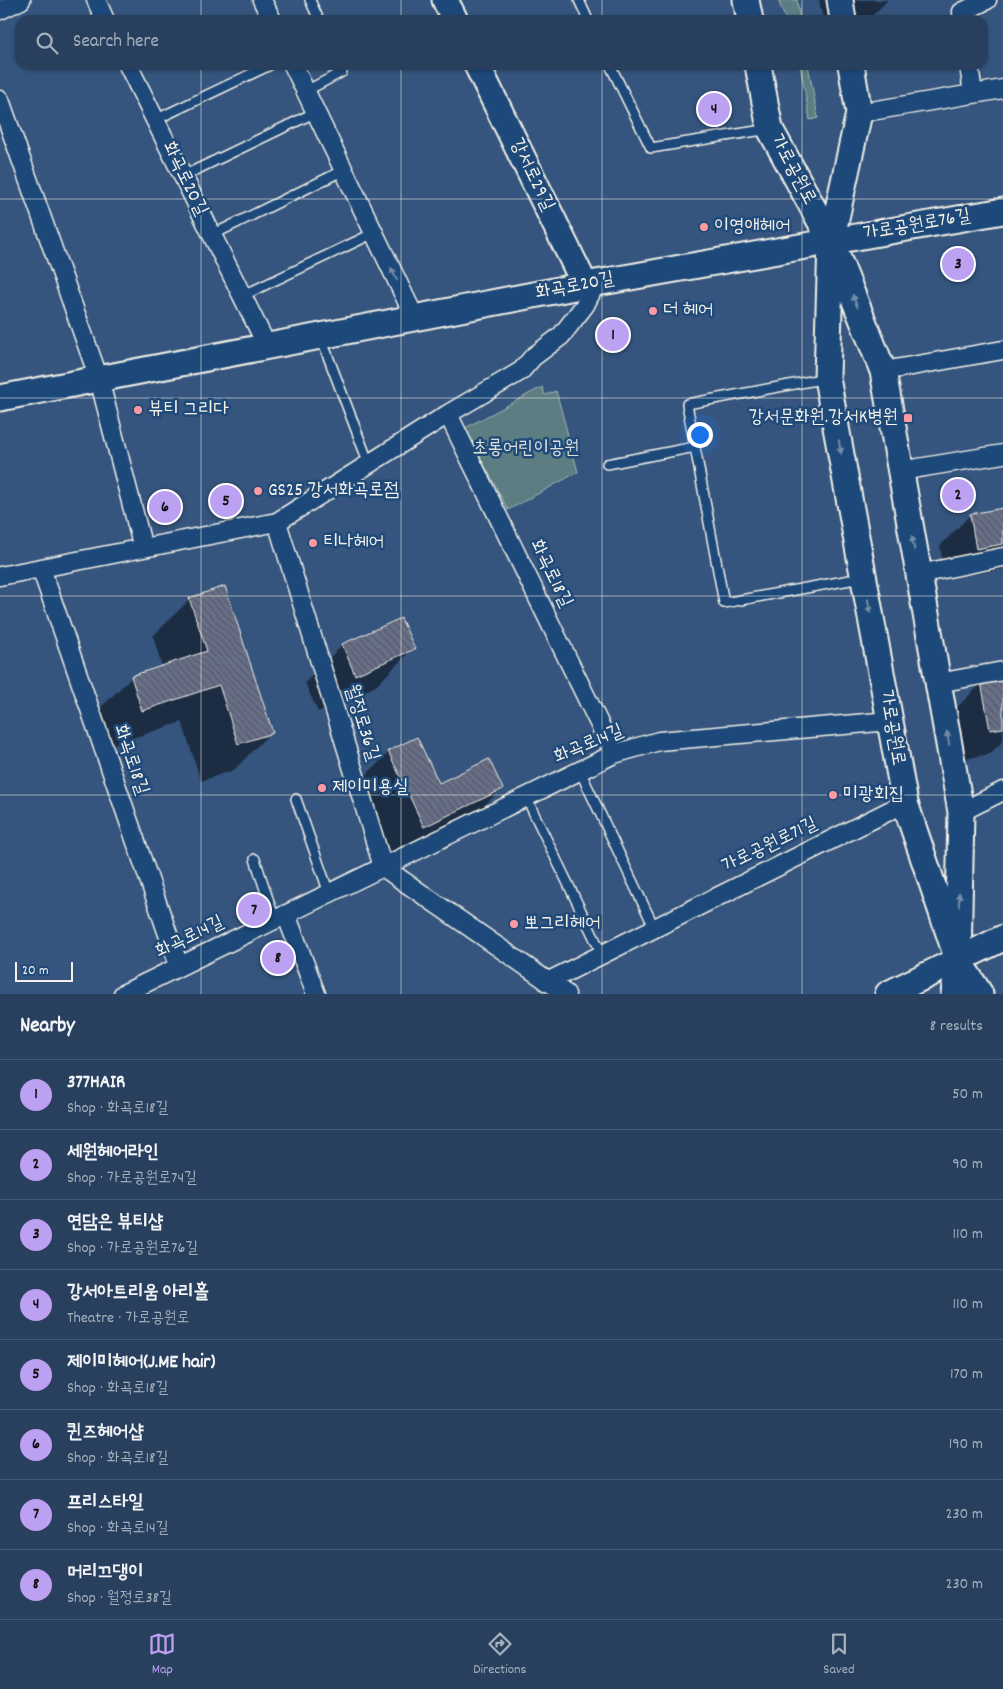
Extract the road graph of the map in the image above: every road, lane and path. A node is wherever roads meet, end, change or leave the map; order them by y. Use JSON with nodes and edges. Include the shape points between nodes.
{"nodes":[{"id":1,"x":21,"y":0,"type":"edge"},
{"id":2,"x":96,"y":0,"type":"edge"},
{"id":3,"x":262,"y":0,"type":"edge"},
{"id":4,"x":310,"y":0,"type":"edge"},
{"id":5,"x":445,"y":0,"type":"edge"},
{"id":6,"x":579,"y":0,"type":"edge"},
{"id":7,"x":746,"y":0,"type":"edge"},
{"id":8,"x":840,"y":0,"type":"edge"},
{"id":9,"x":987,"y":0,"type":"edge"},
{"id":10,"x":0,"y":10,"type":"edge"},
{"id":11,"x":103,"y":15,"type":"edge"},
{"id":12,"x":270,"y":15,"type":"edge"},
{"id":13,"x":317,"y":15,"type":"edge"},
{"id":14,"x":452,"y":15,"type":"edge"},
{"id":15,"x":586,"y":15,"type":"edge"},
{"id":16,"x":749,"y":15,"type":"edge"},
{"id":17,"x":842,"y":15,"type":"edge"},
{"id":18,"x":962,"y":15,"type":"edge"},
{"id":19,"x":130,"y":70,"type":"edge"},
{"id":20,"x":260,"y":70,"type":"edge"},
{"id":21,"x":296,"y":70,"type":"edge"},
{"id":22,"x":341,"y":70,"type":"edge"},
{"id":23,"x":480,"y":70,"type":"edge"},
{"id":24,"x":612,"y":70,"type":"edge"},
{"id":25,"x":759,"y":70,"type":"edge"},
{"id":26,"x":852,"y":70,"type":"edge"},
{"id":27,"x":970,"y":70,"type":"edge"},
{"id":28,"x":1003,"y":89,"type":"edge"},
{"id":29,"x":306,"y":91,"type":"junction"},
{"id":30,"x":973,"y":94,"type":"junction"},
{"id":31,"x":0,"y":100,"type":"edge"},
{"id":32,"x":316,"y":112,"type":"junction"},
{"id":33,"x":859,"y":113,"type":"junction"},
{"id":34,"x":155,"y":120,"type":"junction"},
{"id":35,"x":770,"y":129,"type":"junction"},
{"id":36,"x":344,"y":170,"type":"junction"},
{"id":37,"x":183,"y":176,"type":"junction"},
{"id":38,"x":1003,"y":211,"type":"edge"},
{"id":39,"x":374,"y":233,"type":"junction"},
{"id":40,"x":212,"y":235,"type":"junction"},
{"id":41,"x":831,"y":242,"type":"junction"},
{"id":42,"x":590,"y":284,"type":"junction"},
{"id":43,"x":242,"y":296,"type":"junction"},
{"id":44,"x":415,"y":318,"type":"junction"},
{"id":45,"x":320,"y":336,"type":"junction"},
{"id":46,"x":267,"y":346,"type":"junction"},
{"id":47,"x":1003,"y":350,"type":"edge"},
{"id":48,"x":882,"y":371,"type":"junction"},
{"id":49,"x":827,"y":378,"type":"junction"},
{"id":50,"x":98,"y":379,"type":"junction"},
{"id":51,"x":0,"y":398,"type":"edge"},
{"id":52,"x":448,"y":414,"type":"junction"},
{"id":53,"x":695,"y":447,"type":"junction"},
{"id":54,"x":1003,"y":454,"type":"edge"},
{"id":55,"x":370,"y":464,"type":"junction"},
{"id":56,"x":607,"y":464,"type":"dead end"},
{"id":57,"x":900,"y":471,"type":"junction"},
{"id":58,"x":277,"y":522,"type":"junction"},
{"id":59,"x":143,"y":548,"type":"junction"},
{"id":60,"x":1003,"y":557,"type":"edge"},
{"id":61,"x":41,"y":568,"type":"junction"},
{"id":62,"x":919,"y":574,"type":"junction"},
{"id":63,"x":0,"y":576,"type":"edge"},
{"id":64,"x":864,"y":578,"type":"junction"},
{"id":65,"x":1003,"y":671,"type":"edge"},
{"id":66,"x":938,"y":683,"type":"junction"},
{"id":67,"x":890,"y":721,"type":"junction"},
{"id":68,"x":614,"y":754,"type":"junction"},
{"id":69,"x":580,"y":770,"type":"junction"},
{"id":70,"x":1003,"y":791,"type":"edge"},
{"id":71,"x":526,"y":797,"type":"junction"},
{"id":72,"x":296,"y":799,"type":"dead end"},
{"id":73,"x":905,"y":803,"type":"junction"},
{"id":74,"x":961,"y":812,"type":"junction"},
{"id":75,"x":255,"y":859,"type":"dead end"},
{"id":76,"x":383,"y":866,"type":"junction"},
{"id":77,"x":328,"y":893,"type":"junction"},
{"id":78,"x":281,"y":917,"type":"junction"},
{"id":79,"x":654,"y":927,"type":"junction"},
{"id":80,"x":1003,"y":938,"type":"edge"},
{"id":81,"x":602,"y":954,"type":"junction"},
{"id":82,"x":958,"y":960,"type":"junction"},
{"id":83,"x":180,"y":966,"type":"junction"},
{"id":84,"x":547,"y":982,"type":"junction"},
{"id":85,"x":312,"y":993,"type":"edge"},
{"id":86,"x":124,"y":994,"type":"edge"},
{"id":87,"x":566,"y":994,"type":"edge"},
{"id":88,"x":888,"y":994,"type":"edge"},
{"id":89,"x":954,"y":994,"type":"edge"},
{"id":90,"x":980,"y":994,"type":"edge"}],
"edges":[{"from":1,"to":10,"type":"street"},
{"from":2,"to":11,"type":"street"},
{"from":3,"to":12,"type":"street"},
{"from":4,"to":13,"type":"lane"},
{"from":5,"to":14,"type":"main road"},
{"from":6,"to":15,"type":"lane"},
{"from":7,"to":16,"type":"main road"},
{"from":8,"to":17,"type":"main road"},
{"from":9,"to":18,"type":"street","via":[[962,12]]},
{"from":19,"to":34,"type":"street","name":"화곡로20길"},
{"from":20,"to":34,"type":"lane"},
{"from":21,"to":29,"type":"street"},
{"from":22,"to":29,"type":"lane"},
{"from":23,"to":42,"type":"main road","name":"강서로29길"},
{"from":24,"to":35,"type":"lane","via":[[651,148]]},
{"from":25,"to":35,"type":"main road","name":"가로공원로"},
{"from":26,"to":33,"type":"main road","name":"가로공원로"},
{"from":27,"to":30,"type":"street"},
{"from":28,"to":30,"type":"street"},
{"from":29,"to":32,"type":"street"},
{"from":30,"to":33,"type":"street"},
{"from":31,"to":50,"type":"street"},
{"from":32,"to":36,"type":"street"},
{"from":32,"to":37,"type":"lane"},
{"from":33,"to":41,"type":"main road","name":"가로공원로"},
{"from":34,"to":37,"type":"street","name":"화곡로20길"},
{"from":35,"to":41,"type":"main road","name":"가로공원로"},
{"from":36,"to":39,"type":"street"},
{"from":36,"to":40,"type":"lane"},
{"from":37,"to":40,"type":"street","name":"화곡로20길"},
{"from":38,"to":41,"type":"main road","name":"가로공원로76길"},
{"from":39,"to":43,"type":"lane"},
{"from":44,"to":39,"type":"street","one_way":true},
{"from":40,"to":43,"type":"street","name":"화곡로20길"},
{"from":41,"to":42,"type":"main road","name":"화곡로20길"},
{"from":48,"to":41,"type":"main road","name":"가로공원로","one_way":true},
{"from":41,"to":49,"type":"main road","name":"가로공원로"},
{"from":42,"to":44,"type":"main road","name":"화곡로20길"},
{"from":42,"to":52,"type":"street","via":[[585,305],[561,336],[533,357],[521,371]]},
{"from":43,"to":46,"type":"street","name":"화곡로20길"},
{"from":44,"to":45,"type":"main road","name":"화곡로20길"},
{"from":45,"to":46,"type":"main road","name":"화곡로20길"},
{"from":45,"to":55,"type":"lane"},
{"from":46,"to":50,"type":"main road","name":"화곡로20길"},
{"from":47,"to":48,"type":"street"},
{"from":48,"to":49,"type":"main road","via":[[864,336],[855,326],[847,325],[835,331]]},
{"from":48,"to":57,"type":"main road","name":"가로공원로"},
{"from":49,"to":53,"type":"lane","via":[[687,404]]},
{"from":49,"to":64,"type":"main road","name":"가로공원로","one_way":true},
{"from":50,"to":51,"type":"main road","name":"화곡로20길"},
{"from":50,"to":59,"type":"street"},
{"from":52,"to":55,"type":"street"},
{"from":52,"to":68,"type":"street","name":"화곡로18길"},
{"from":53,"to":56,"type":"lane"},
{"from":53,"to":64,"type":"lane","via":[[724,603]]},
{"from":54,"to":57,"type":"street"},
{"from":55,"to":58,"type":"street"},
{"from":62,"to":57,"type":"main road","name":"가로공원로","one_way":true},
{"from":58,"to":59,"type":"street"},
{"from":58,"to":76,"type":"street","name":"월정로36길"},
{"from":59,"to":61,"type":"street"},
{"from":60,"to":62,"type":"street"},
{"from":61,"to":63,"type":"street"},
{"from":61,"to":83,"type":"street","name":"화곡로18길"},
{"from":62,"to":66,"type":"main road","name":"가로공원로"},
{"from":64,"to":67,"type":"main road","name":"가로공원로","one_way":true},
{"from":65,"to":66,"type":"street"},
{"from":74,"to":66,"type":"main road","name":"가로공원로","one_way":true},
{"from":67,"to":68,"type":"street","name":"화곡로14길","via":[[659,741]]},
{"from":67,"to":73,"type":"main road","name":"가로공원로"},
{"from":68,"to":69,"type":"street","name":"화곡로14길"},
{"from":69,"to":71,"type":"street","name":"화곡로14길"},
{"from":69,"to":79,"type":"lane"},
{"from":70,"to":74,"type":"street"},
{"from":71,"to":76,"type":"street","name":"화곡로14길"},
{"from":71,"to":81,"type":"lane"},
{"from":72,"to":77,"type":"lane"},
{"from":73,"to":74,"type":"main road","via":[[924,841],[936,852],[944,854],[955,842]]},
{"from":73,"to":79,"type":"street","name":"가로공원로71길"},
{"from":73,"to":82,"type":"main road","name":"가로공원로"},
{"from":82,"to":74,"type":"main road","name":"가로공원로","one_way":true},
{"from":75,"to":78,"type":"lane"},
{"from":76,"to":77,"type":"street","name":"화곡로14길"},
{"from":76,"to":84,"type":"street"},
{"from":77,"to":78,"type":"street","name":"화곡로14길"},
{"from":78,"to":83,"type":"street","name":"화곡로14길"},
{"from":78,"to":85,"type":"street"},
{"from":79,"to":81,"type":"street","name":"가로공원로71길"},
{"from":80,"to":82,"type":"main road"},
{"from":81,"to":84,"type":"street","name":"가로공원로71길"},
{"from":82,"to":88,"type":"main road"},
{"from":82,"to":89,"type":"main road","name":"가로공원로"},
{"from":82,"to":90,"type":"main road","name":"가로공원로"},
{"from":83,"to":86,"type":"street","name":"화곡로14길"},
{"from":84,"to":87,"type":"street"}]}
